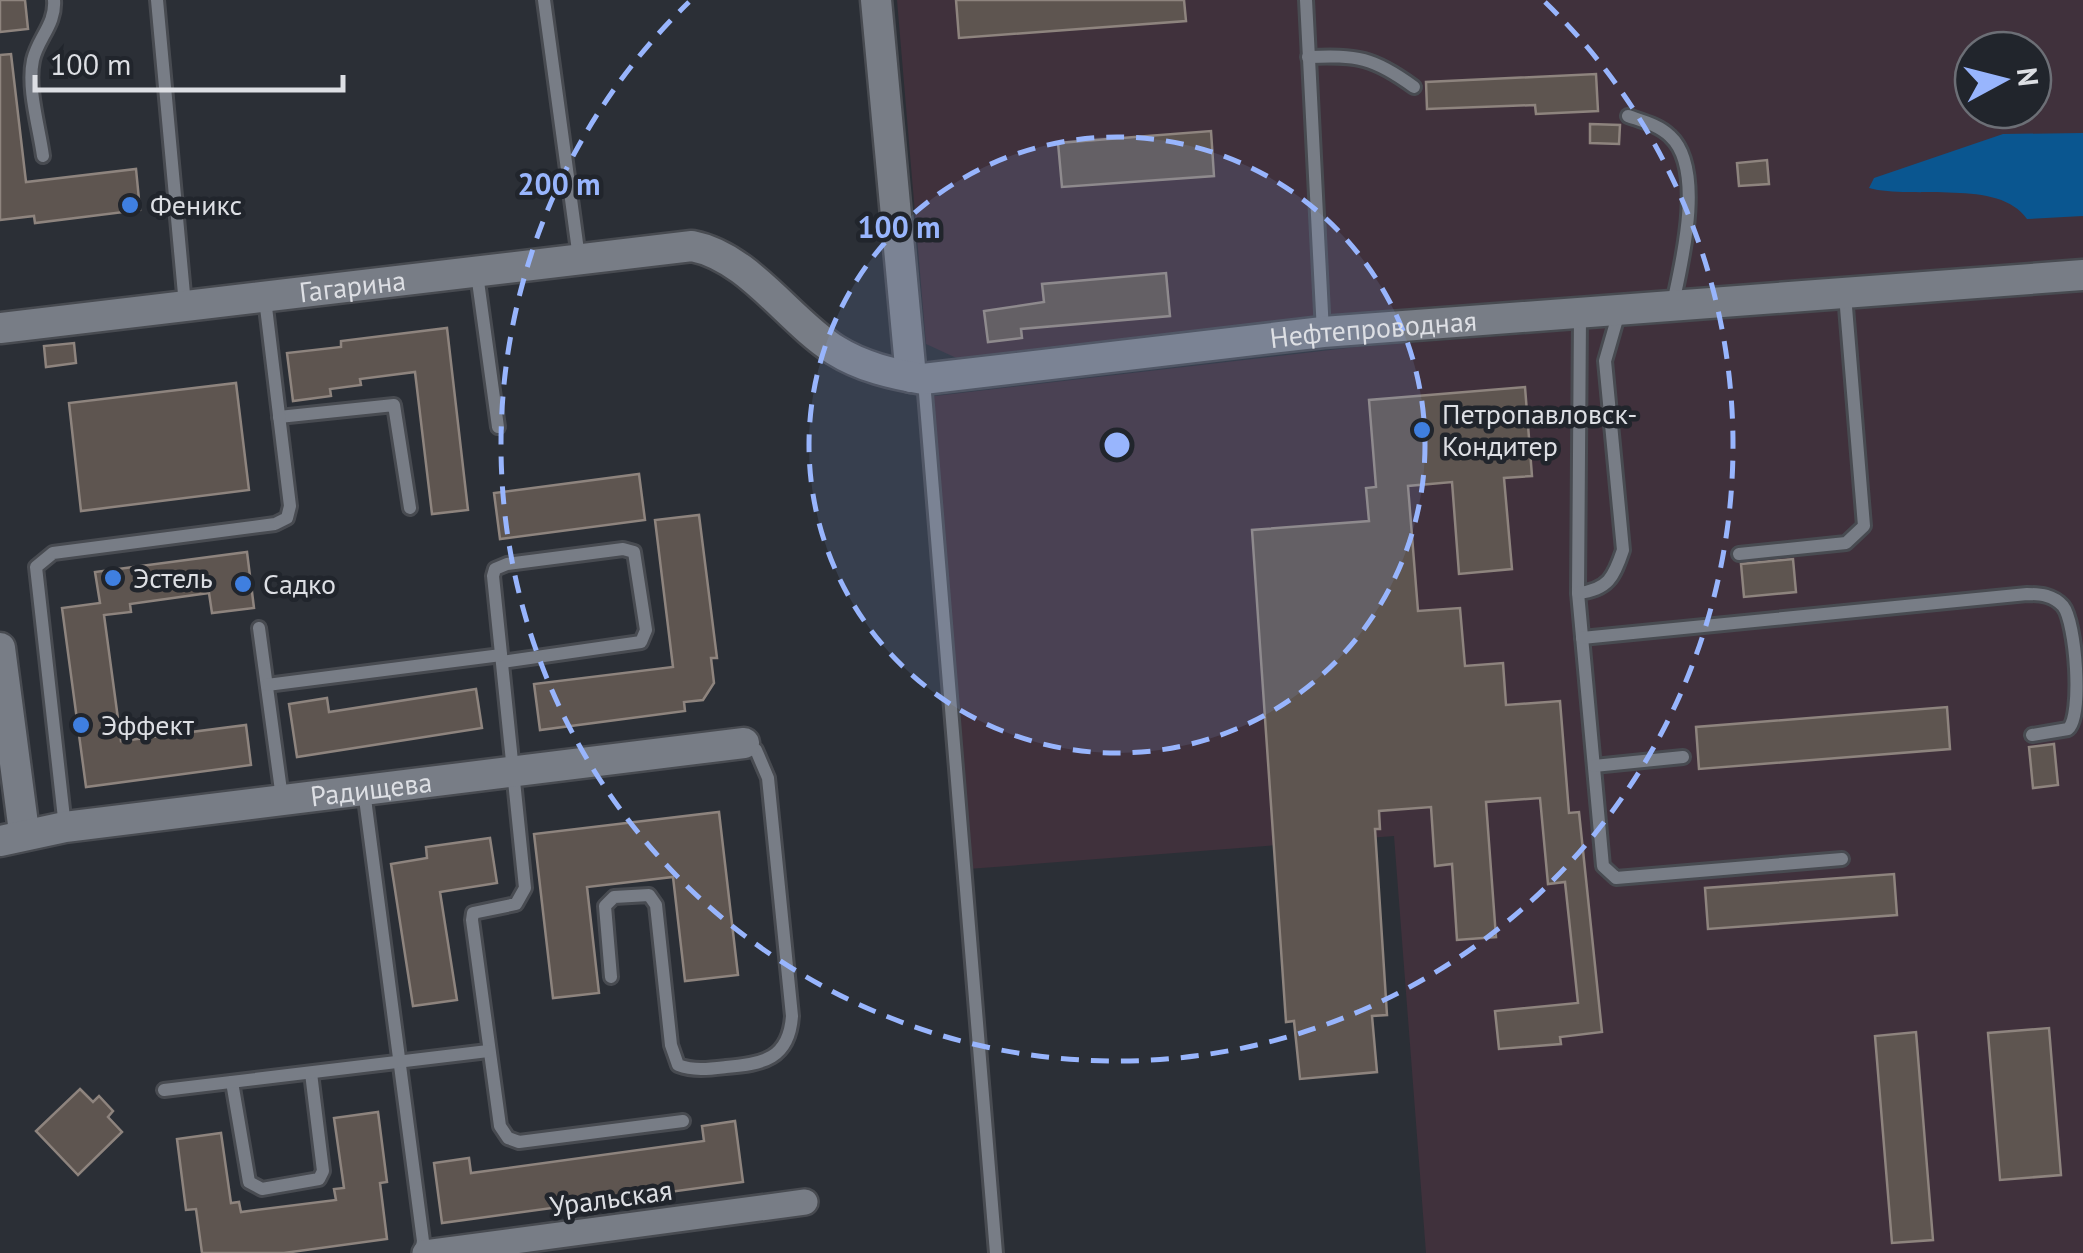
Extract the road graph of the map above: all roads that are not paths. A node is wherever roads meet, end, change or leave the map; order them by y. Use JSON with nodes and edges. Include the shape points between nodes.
{"nodes":[{"id":1,"x":54,"y":0,"type":"edge"},
{"id":2,"x":157,"y":0,"type":"edge"},
{"id":3,"x":544,"y":0,"type":"edge"},
{"id":4,"x":876,"y":0,"type":"edge"},
{"id":5,"x":1306,"y":0,"type":"edge"},
{"id":6,"x":1308,"y":56,"type":"junction"},
{"id":7,"x":1414,"y":87,"type":"dead end"},
{"id":8,"x":1628,"y":116,"type":"dead end"},
{"id":9,"x":43,"y":156,"type":"dead end"},
{"id":10,"x":706,"y":249,"type":"joint"},
{"id":11,"x":580,"y":258,"type":"junction"},
{"id":12,"x":477,"y":272,"type":"junction"},
{"id":13,"x":2083,"y":275,"type":"edge"},
{"id":14,"x":1844,"y":292,"type":"junction"},
{"id":15,"x":264,"y":296,"type":"junction"},
{"id":16,"x":184,"y":304,"type":"junction"},
{"id":17,"x":1672,"y":305,"type":"junction"},
{"id":18,"x":1619,"y":309,"type":"junction"},
{"id":19,"x":1580,"y":312,"type":"junction"},
{"id":20,"x":0,"y":328,"type":"edge"},
{"id":21,"x":1324,"y":332,"type":"junction"},
{"id":22,"x":917,"y":378,"type":"junction"},
{"id":23,"x":280,"y":417,"type":"junction"},
{"id":24,"x":498,"y":427,"type":"dead end"},
{"id":25,"x":410,"y":508,"type":"dead end"},
{"id":26,"x":1739,"y":554,"type":"dead end"},
{"id":27,"x":1578,"y":594,"type":"junction"},
{"id":28,"x":260,"y":628,"type":"dead end"},
{"id":29,"x":1582,"y":638,"type":"junction"},
{"id":30,"x":0,"y":648,"type":"edge"},
{"id":31,"x":502,"y":659,"type":"junction"},
{"id":32,"x":267,"y":685,"type":"junction"},
{"id":33,"x":2032,"y":735,"type":"dead end"},
{"id":34,"x":744,"y":743,"type":"joint"},
{"id":35,"x":1683,"y":757,"type":"dead end"},
{"id":36,"x":1594,"y":766,"type":"junction"},
{"id":37,"x":512,"y":772,"type":"junction"},
{"id":38,"x":364,"y":791,"type":"junction"},
{"id":39,"x":282,"y":800,"type":"junction"},
{"id":40,"x":65,"y":826,"type":"junction"},
{"id":41,"x":12,"y":836,"type":"edge"},
{"id":42,"x":1842,"y":859,"type":"dead end"},
{"id":43,"x":612,"y":977,"type":"dead end"},
{"id":44,"x":488,"y":1051,"type":"junction"},
{"id":45,"x":400,"y":1064,"type":"junction"},
{"id":46,"x":312,"y":1074,"type":"junction"},
{"id":47,"x":232,"y":1082,"type":"junction"},
{"id":48,"x":164,"y":1090,"type":"dead end"},
{"id":49,"x":683,"y":1120,"type":"dead end"},
{"id":50,"x":805,"y":1202,"type":"dead end"},
{"id":51,"x":423,"y":1253,"type":"edge"},
{"id":52,"x":996,"y":1253,"type":"edge"}],
"edges":[{"from":1,"to":9,"type":"lane","via":[[32,63]]},
{"from":2,"to":16,"type":"lane"},
{"from":3,"to":11,"type":"lane"},
{"from":4,"to":22,"type":"street"},
{"from":5,"to":6,"type":"lane"},
{"from":6,"to":7,"type":"lane","via":[[1375,60]]},
{"from":6,"to":21,"type":"lane"},
{"from":8,"to":17,"type":"lane","via":[[1668,133],[1686,161],[1684,252]]},
{"from":10,"to":11,"type":"street","name":"Гагарина"},
{"from":10,"to":22,"type":"street","name":"Нефтепроводная","via":[[836,351]]},
{"from":11,"to":12,"type":"street","name":"Гагарина"},
{"from":12,"to":15,"type":"street","name":"Гагарина"},
{"from":12,"to":24,"type":"lane"},
{"from":13,"to":14,"type":"street","name":"Нефтепроводная"},
{"from":14,"to":17,"type":"street","name":"Нефтепроводная"},
{"from":14,"to":26,"type":"lane","via":[[1864,526],[1846,542]]},
{"from":15,"to":16,"type":"street","name":"Гагарина"},
{"from":15,"to":23,"type":"lane"},
{"from":16,"to":20,"type":"street","name":"Гагарина"},
{"from":17,"to":18,"type":"street","name":"Нефтепроводная"},
{"from":18,"to":19,"type":"street","name":"Нефтепроводная"},
{"from":18,"to":27,"type":"lane","via":[[1605,361],[1624,550],[1615,576],[1600,591]]},
{"from":19,"to":21,"type":"street","name":"Нефтепроводная"},
{"from":19,"to":27,"type":"lane"},
{"from":21,"to":22,"type":"street","name":"Нефтепроводная"},
{"from":22,"to":52,"type":"lane"},
{"from":23,"to":25,"type":"lane","via":[[394,405]]},
{"from":23,"to":40,"type":"lane","via":[[290,506],[282,522],[53,553],[36,566]]},
{"from":27,"to":29,"type":"lane"},
{"from":28,"to":32,"type":"lane"},
{"from":29,"to":33,"type":"lane","via":[[2050,596],[2070,620],[2077,718],[2068,729]]},
{"from":29,"to":36,"type":"lane"},
{"from":30,"to":41,"type":"street"},
{"from":31,"to":31,"type":"lane","via":[[641,642],[646,630],[638,558],[623,548],[495,569]]},
{"from":31,"to":32,"type":"lane"},
{"from":31,"to":37,"type":"lane"},
{"from":32,"to":39,"type":"lane"},
{"from":34,"to":37,"type":"street","name":"Радищева"},
{"from":34,"to":43,"type":"lane","via":[[756,750],[768,778],[792,1016],[786,1044],[763,1064],[699,1070],[678,1065],[670,1045],[656,906],[649,895],[614,897],[605,906]]},
{"from":35,"to":36,"type":"lane"},
{"from":36,"to":42,"type":"lane","via":[[1603,866],[1616,878]]},
{"from":37,"to":38,"type":"street","name":"Радищева"},
{"from":37,"to":44,"type":"lane","via":[[524,898],[473,913],[472,920]]},
{"from":38,"to":39,"type":"street","name":"Радищева"},
{"from":38,"to":45,"type":"lane"},
{"from":39,"to":40,"type":"street","name":"Радищева"},
{"from":40,"to":41,"type":"street","name":"Радищева"},
{"from":44,"to":45,"type":"lane"},
{"from":44,"to":49,"type":"lane","via":[[500,1126],[513,1141]]},
{"from":45,"to":46,"type":"lane"},
{"from":45,"to":51,"type":"lane"},
{"from":46,"to":47,"type":"lane"},
{"from":46,"to":47,"type":"lane","via":[[323,1171],[318,1180],[262,1189],[249,1182]]},
{"from":47,"to":48,"type":"lane"},
{"from":50,"to":51,"type":"street","name":"Уральская"}]}
